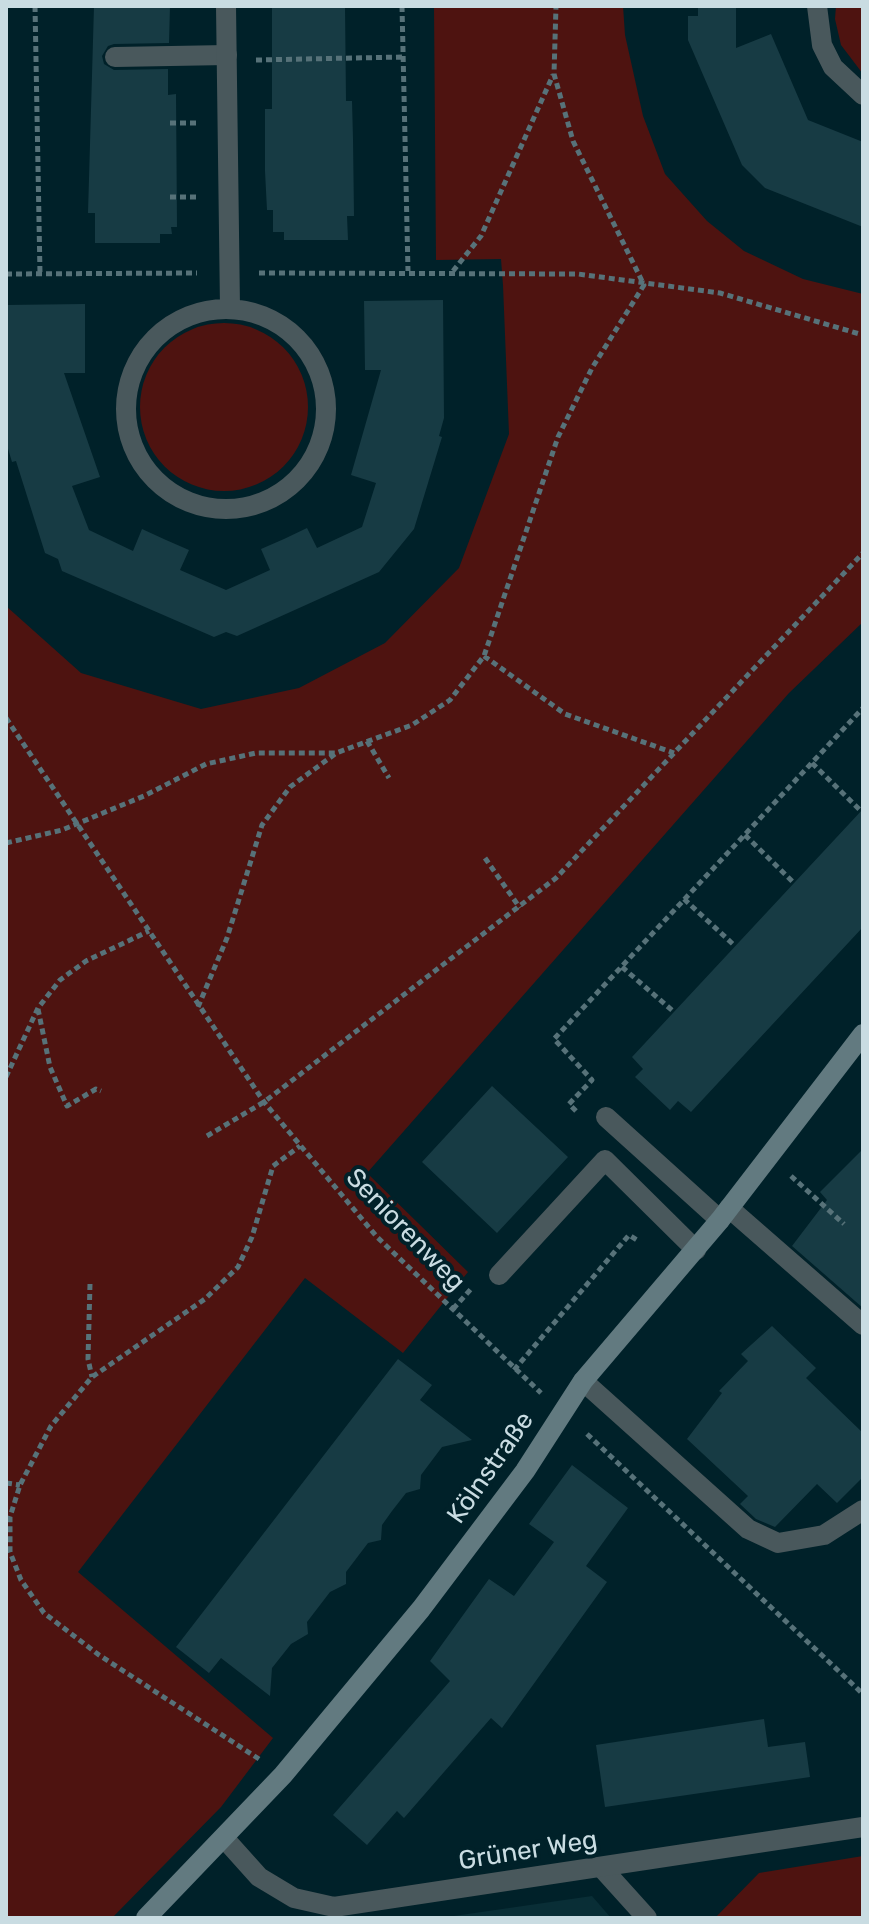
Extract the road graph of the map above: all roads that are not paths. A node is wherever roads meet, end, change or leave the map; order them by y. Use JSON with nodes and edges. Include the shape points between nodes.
{"nodes":[{"id":1,"x":226,"y":6,"type":"edge"},
{"id":2,"x":817,"y":6,"type":"edge"},
{"id":3,"x":115,"y":57,"type":"dead end"},
{"id":4,"x":227,"y":58,"type":"junction"},
{"id":5,"x":863,"y":95,"type":"edge"},
{"id":6,"x":230,"y":308,"type":"junction"},
{"id":7,"x":863,"y":1034,"type":"edge"},
{"id":8,"x":606,"y":1117,"type":"dead end"},
{"id":9,"x":724,"y":1214,"type":"junction"},
{"id":10,"x":696,"y":1250,"type":"junction"},
{"id":11,"x":499,"y":1275,"type":"dead end"},
{"id":12,"x":863,"y":1325,"type":"edge"},
{"id":13,"x":583,"y":1381,"type":"junction"},
{"id":14,"x":863,"y":1510,"type":"edge"},
{"id":15,"x":863,"y":1827,"type":"edge"},
{"id":16,"x":224,"y":1838,"type":"junction"},
{"id":17,"x":601,"y":1867,"type":"junction"},
{"id":18,"x":146,"y":1918,"type":"edge"},
{"id":19,"x":647,"y":1918,"type":"edge"}],
"edges":[{"from":1,"to":4,"type":"street"},
{"from":2,"to":5,"type":"street","via":[[828,56]]},
{"from":3,"to":4,"type":"street"},
{"from":4,"to":6,"type":"street"},
{"from":6,"to":6,"type":"street","via":[[274,321],[297,338],[324,385],[327,413],[322,440],[291,486],[268,501],[214,509],[188,502],[146,469],[130,432],[127,392],[135,366],[170,325]]},
{"from":7,"to":9,"type":"street","name":"Kölnstraße"},
{"from":8,"to":9,"type":"street"},
{"from":9,"to":10,"type":"street","name":"Kölnstraße"},
{"from":9,"to":12,"type":"street"},
{"from":10,"to":11,"type":"street","via":[[605,1160]]},
{"from":10,"to":13,"type":"street","name":"Kölnstraße"},
{"from":13,"to":14,"type":"street","via":[[748,1529],[778,1543],[824,1535]]},
{"from":13,"to":16,"type":"street","name":"Kölnstraße","via":[[525,1471],[421,1609]]},
{"from":15,"to":17,"type":"street","name":"Grüner Weg"},
{"from":16,"to":17,"type":"street","name":"Grüner Weg","via":[[259,1877],[294,1898],[334,1907]]},
{"from":16,"to":18,"type":"street","name":"Kölnstraße"},
{"from":17,"to":19,"type":"street"}]}
